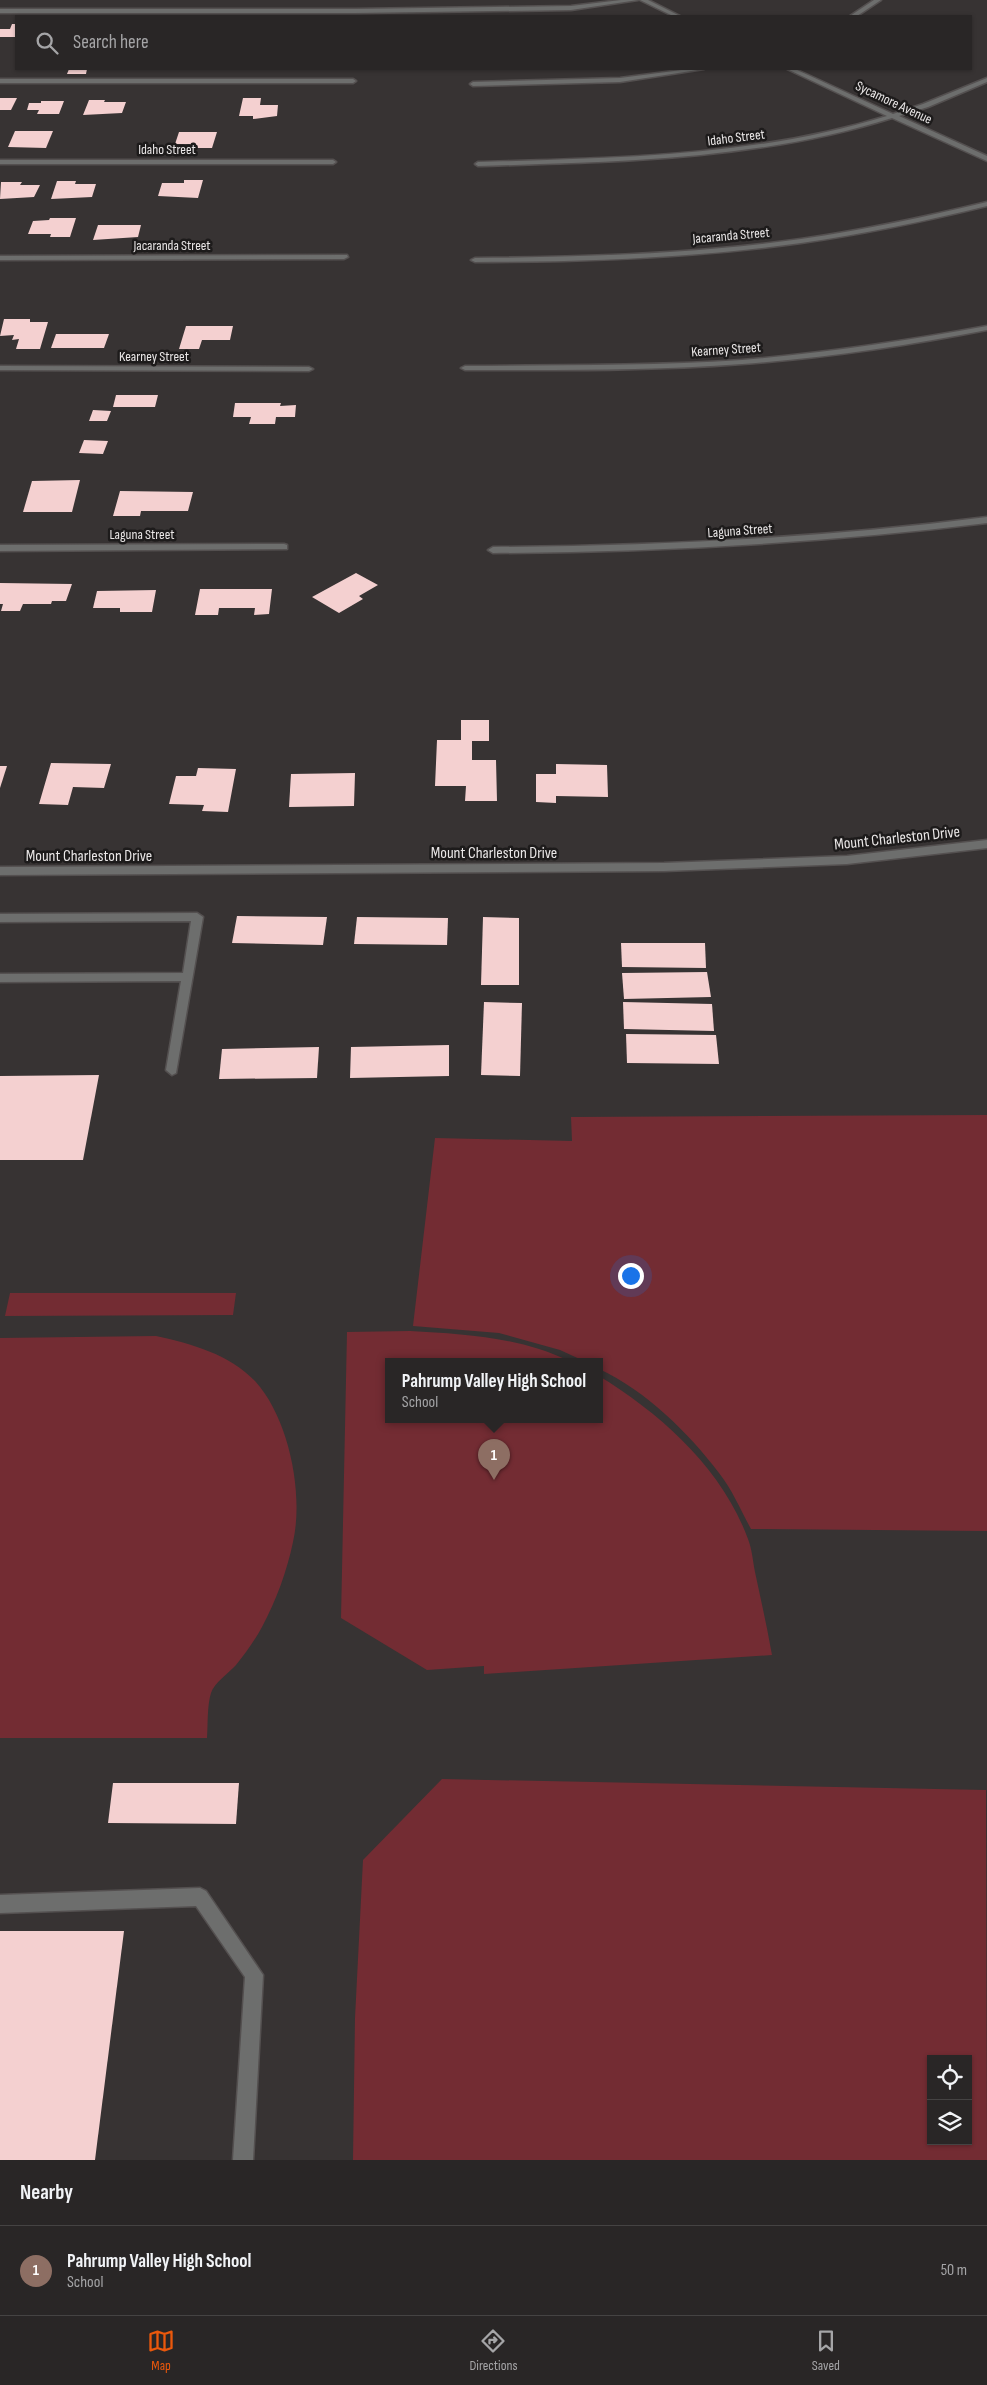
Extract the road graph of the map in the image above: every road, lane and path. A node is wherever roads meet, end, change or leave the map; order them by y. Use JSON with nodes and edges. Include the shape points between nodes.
{"nodes":[{"id":1,"x":636,"y":0,"type":"edge"},
{"id":2,"x":643,"y":0,"type":"edge"},
{"id":3,"x":878,"y":0,"type":"edge"},
{"id":4,"x":0,"y":11,"type":"edge"},
{"id":5,"x":676,"y":15,"type":"edge"},
{"id":6,"x":855,"y":15,"type":"edge"},
{"id":7,"x":694,"y":70,"type":"edge"},
{"id":8,"x":792,"y":70,"type":"edge"},
{"id":9,"x":987,"y":80,"type":"edge"},
{"id":10,"x":0,"y":81,"type":"edge"},
{"id":11,"x":353,"y":81,"type":"dead end"},
{"id":12,"x":473,"y":84,"type":"dead end"},
{"id":13,"x":895,"y":116,"type":"junction"},
{"id":14,"x":987,"y":159,"type":"edge"},
{"id":15,"x":0,"y":162,"type":"edge"},
{"id":16,"x":333,"y":162,"type":"dead end"},
{"id":17,"x":478,"y":164,"type":"dead end"},
{"id":18,"x":987,"y":204,"type":"edge"},
{"id":19,"x":344,"y":257,"type":"dead end"},
{"id":20,"x":0,"y":258,"type":"edge"},
{"id":21,"x":475,"y":260,"type":"dead end"},
{"id":22,"x":987,"y":328,"type":"edge"},
{"id":23,"x":0,"y":368,"type":"edge"},
{"id":24,"x":465,"y":368,"type":"dead end"},
{"id":25,"x":309,"y":369,"type":"dead end"},
{"id":26,"x":987,"y":520,"type":"edge"},
{"id":27,"x":284,"y":547,"type":"dead end"},
{"id":28,"x":0,"y":548,"type":"edge"},
{"id":29,"x":493,"y":550,"type":"dead end"},
{"id":30,"x":987,"y":844,"type":"edge"},
{"id":31,"x":0,"y":871,"type":"edge"},
{"id":32,"x":0,"y":918,"type":"edge"},
{"id":33,"x":188,"y":977,"type":"junction"},
{"id":34,"x":0,"y":978,"type":"edge"},
{"id":35,"x":172,"y":1070,"type":"dead end"},
{"id":36,"x":0,"y":1904,"type":"edge"},
{"id":37,"x":243,"y":2160,"type":"edge"}],
"edges":[{"from":1,"to":4,"type":"street","via":[[551,8]]},
{"from":2,"to":5,"type":"street"},
{"from":3,"to":6,"type":"street"},
{"from":7,"to":12,"type":"street","via":[[620,80]]},
{"from":8,"to":13,"type":"street","name":"Sycamore Avenue"},
{"from":9,"to":13,"type":"street","name":"Idaho Street"},
{"from":10,"to":11,"type":"street"},
{"from":13,"to":14,"type":"street","name":"Sycamore Avenue"},
{"from":13,"to":17,"type":"street","name":"Idaho Street","via":[[807,140],[714,153]]},
{"from":15,"to":16,"type":"street","name":"Idaho Street"},
{"from":18,"to":21,"type":"street","name":"Jacaranda Street","via":[[921,220],[800,241],[678,253]]},
{"from":19,"to":20,"type":"street","name":"Jacaranda Street"},
{"from":22,"to":24,"type":"street","name":"Kearney Street","via":[[838,352],[742,362]]},
{"from":23,"to":25,"type":"street","name":"Kearney Street"},
{"from":26,"to":29,"type":"street","name":"Laguna Street","via":[[833,537],[702,546]]},
{"from":27,"to":28,"type":"street","name":"Laguna Street"},
{"from":30,"to":31,"type":"street","name":"Mount Charleston Drive","via":[[847,860],[664,867]]},
{"from":32,"to":33,"type":"street","via":[[197,917]]},
{"from":33,"to":34,"type":"street"},
{"from":33,"to":35,"type":"street"},
{"from":36,"to":37,"type":"street","via":[[200,1897],[254,1975]]}]}
